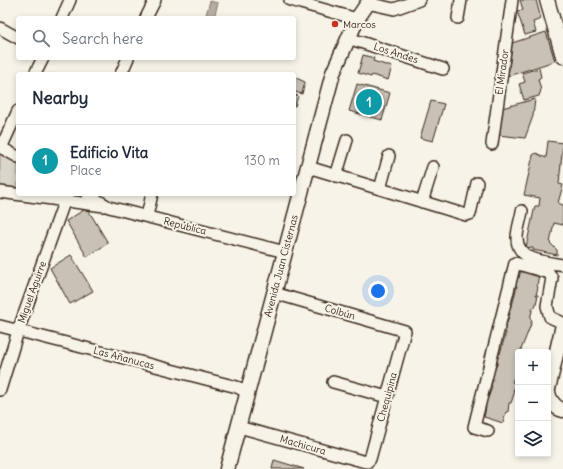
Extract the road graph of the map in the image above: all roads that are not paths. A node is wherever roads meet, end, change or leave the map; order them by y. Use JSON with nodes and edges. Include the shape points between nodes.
{"nodes":[{"id":1,"x":70,"y":0,"type":"edge"},
{"id":2,"x":155,"y":0,"type":"edge"},
{"id":3,"x":290,"y":0,"type":"edge"},
{"id":4,"x":419,"y":0,"type":"edge"},
{"id":5,"x":460,"y":0,"type":"edge"},
{"id":6,"x":512,"y":0,"type":"edge"},
{"id":7,"x":547,"y":0,"type":"edge"},
{"id":8,"x":368,"y":2,"type":"edge"},
{"id":9,"x":63,"y":16,"type":"edge"},
{"id":10,"x":147,"y":16,"type":"edge"},
{"id":11,"x":458,"y":18,"type":"dead end"},
{"id":12,"x":357,"y":19,"type":"junction"},
{"id":13,"x":0,"y":28,"type":"edge"},
{"id":14,"x":16,"y":37,"type":"edge"},
{"id":15,"x":348,"y":38,"type":"junction"},
{"id":16,"x":563,"y":56,"type":"edge"},
{"id":17,"x":41,"y":60,"type":"edge"},
{"id":18,"x":127,"y":60,"type":"edge"},
{"id":19,"x":443,"y":69,"type":"dead end"},
{"id":20,"x":36,"y":72,"type":"edge"},
{"id":21,"x":122,"y":72,"type":"edge"},
{"id":22,"x":16,"y":116,"type":"edge"},
{"id":23,"x":347,"y":140,"type":"dead end"},
{"id":24,"x":492,"y":144,"type":"dead end"},
{"id":25,"x":1,"y":148,"type":"edge"},
{"id":26,"x":16,"y":156,"type":"edge"},
{"id":27,"x":389,"y":156,"type":"dead end"},
{"id":28,"x":308,"y":167,"type":"junction"},
{"id":29,"x":433,"y":167,"type":"dead end"},
{"id":30,"x":336,"y":176,"type":"junction"},
{"id":31,"x":477,"y":184,"type":"dead end"},
{"id":32,"x":380,"y":189,"type":"junction"},
{"id":33,"x":0,"y":192,"type":"edge"},
{"id":34,"x":16,"y":193,"type":"edge"},
{"id":35,"x":43,"y":196,"type":"edge"},
{"id":36,"x":90,"y":196,"type":"edge"},
{"id":37,"x":151,"y":196,"type":"edge"},
{"id":38,"x":65,"y":198,"type":"edge"},
{"id":39,"x":422,"y":202,"type":"junction"},
{"id":40,"x":108,"y":207,"type":"junction"},
{"id":41,"x":522,"y":211,"type":"dead end"},
{"id":42,"x":146,"y":216,"type":"junction"},
{"id":43,"x":285,"y":252,"type":"junction"},
{"id":44,"x":563,"y":265,"type":"edge"},
{"id":45,"x":274,"y":293,"type":"junction"},
{"id":46,"x":563,"y":324,"type":"edge"},
{"id":47,"x":0,"y":326,"type":"edge"},
{"id":48,"x":18,"y":331,"type":"junction"},
{"id":49,"x":405,"y":331,"type":"joint"},
{"id":50,"x":333,"y":382,"type":"dead end"},
{"id":51,"x":549,"y":385,"type":"edge"},
{"id":52,"x":0,"y":390,"type":"edge"},
{"id":53,"x":247,"y":392,"type":"junction"},
{"id":54,"x":387,"y":397,"type":"junction"},
{"id":55,"x":551,"y":400,"type":"edge"},
{"id":56,"x":563,"y":410,"type":"edge"},
{"id":57,"x":239,"y":427,"type":"junction"},
{"id":58,"x":488,"y":431,"type":"dead end"},
{"id":59,"x":367,"y":462,"type":"joint"},
{"id":60,"x":227,"y":469,"type":"edge"}],
"edges":[{"from":1,"to":9,"type":"street"},
{"from":2,"to":10,"type":"street"},
{"from":3,"to":12,"type":"street"},
{"from":4,"to":8,"type":"street","via":[[394,10]]},
{"from":5,"to":11,"type":"street"},
{"from":6,"to":24,"type":"street","name":"El Mirador"},
{"from":7,"to":16,"type":"main road"},
{"from":8,"to":12,"type":"main road","name":"Avenida Juan Cisternas"},
{"from":12,"to":15,"type":"main road","name":"Avenida Juan Cisternas"},
{"from":13,"to":14,"type":"street"},
{"from":15,"to":19,"type":"street","name":"Los Andes"},
{"from":15,"to":28,"type":"main road","name":"Avenida Juan Cisternas","via":[[333,73]]},
{"from":17,"to":20,"type":"street"},
{"from":18,"to":21,"type":"street"},
{"from":22,"to":25,"type":"street"},
{"from":23,"to":30,"type":"street"},
{"from":25,"to":26,"type":"street"},
{"from":27,"to":32,"type":"street"},
{"from":28,"to":30,"type":"street"},
{"from":28,"to":43,"type":"main road","name":"Avenida Juan Cisternas"},
{"from":29,"to":39,"type":"street"},
{"from":30,"to":32,"type":"street"},
{"from":31,"to":39,"type":"street","via":[[470,214]]},
{"from":32,"to":39,"type":"street"},
{"from":33,"to":34,"type":"street"},
{"from":35,"to":38,"type":"street"},
{"from":36,"to":40,"type":"street","name":"República"},
{"from":37,"to":42,"type":"street"},
{"from":38,"to":40,"type":"street"},
{"from":38,"to":48,"type":"street","name":"Miguel Aguirre"},
{"from":40,"to":42,"type":"street","name":"República"},
{"from":41,"to":44,"type":"street","via":[[517,243],[522,251],[530,259]]},
{"from":42,"to":43,"type":"street","name":"República"},
{"from":43,"to":45,"type":"main road","name":"Avenida Juan Cisternas"},
{"from":45,"to":49,"type":"street","name":"Colbún"},
{"from":45,"to":53,"type":"main road","name":"Avenida Juan Cisternas"},
{"from":46,"to":51,"type":"main road"},
{"from":46,"to":58,"type":"street","via":[[550,316],[547,306],[552,278],[549,273],[515,263],[474,427]]},
{"from":47,"to":48,"type":"street","name":"Las Añanucas"},
{"from":48,"to":52,"type":"street","name":"Miguel Aguirre"},
{"from":48,"to":53,"type":"street","name":"Las Añanucas","via":[[237,387]]},
{"from":49,"to":54,"type":"street","name":"Chequipina"},
{"from":50,"to":54,"type":"street"},
{"from":53,"to":57,"type":"main road","name":"Avenida Juan Cisternas"},
{"from":54,"to":59,"type":"street","name":"Chequipina"},
{"from":55,"to":56,"type":"main road","via":[[558,409]]},
{"from":57,"to":59,"type":"street","name":"Machicura"},
{"from":57,"to":60,"type":"main road","name":"Avenida Juan Cisternas"}]}
